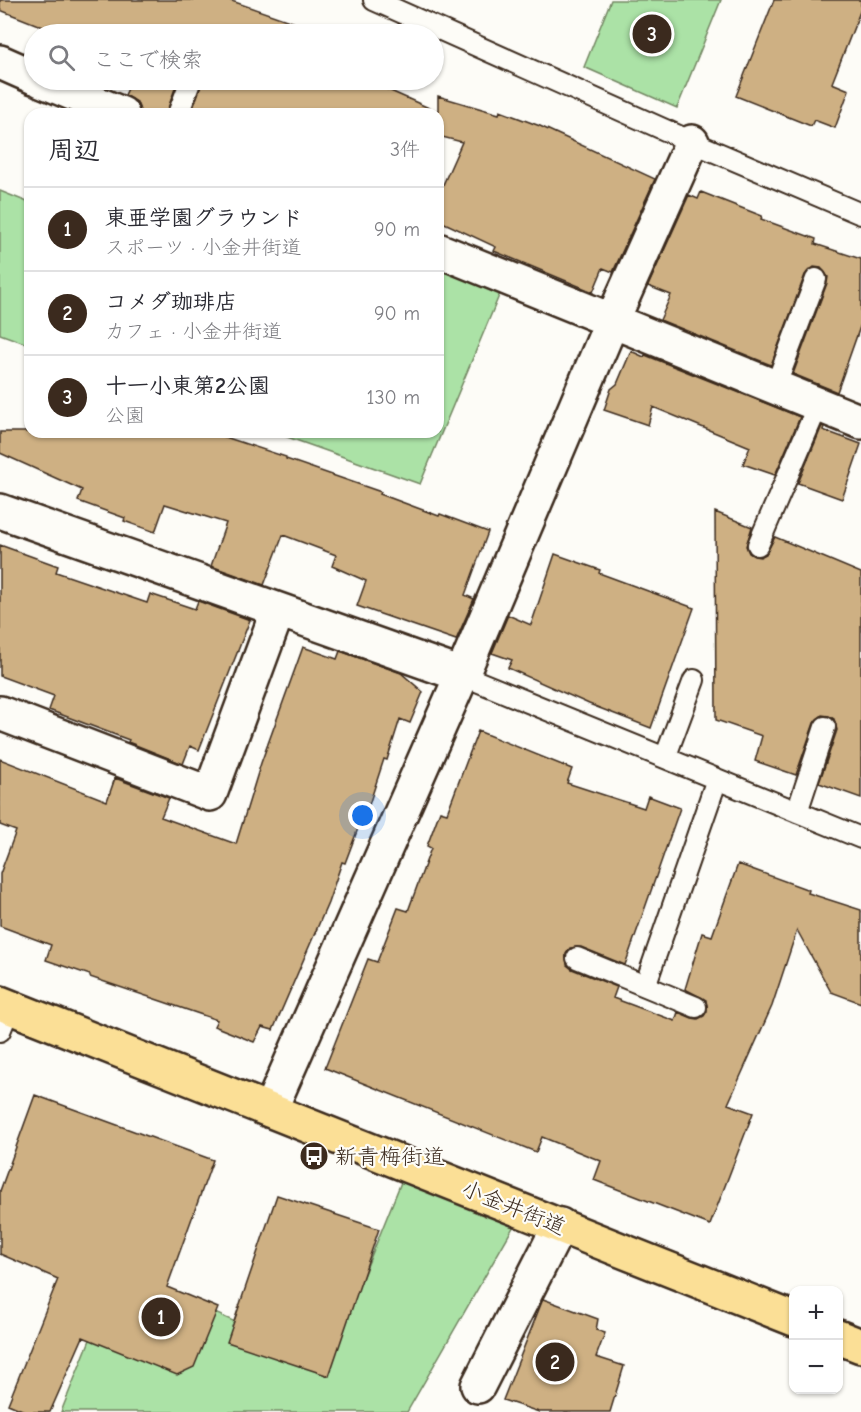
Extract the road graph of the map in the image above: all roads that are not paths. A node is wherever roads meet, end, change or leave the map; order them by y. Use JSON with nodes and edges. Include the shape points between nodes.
{"nodes":[{"id":1,"x":374,"y":0,"type":"edge"},
{"id":2,"x":428,"y":24,"type":"edge"},
{"id":3,"x":444,"y":31,"type":"edge"},
{"id":4,"x":0,"y":62,"type":"edge"},
{"id":5,"x":24,"y":73,"type":"edge"},
{"id":6,"x":64,"y":90,"type":"edge"},
{"id":7,"x":187,"y":90,"type":"edge"},
{"id":8,"x":108,"y":108,"type":"edge"},
{"id":9,"x":180,"y":108,"type":"edge"},
{"id":10,"x":692,"y":142,"type":"junction"},
{"id":11,"x":861,"y":214,"type":"edge"},
{"id":12,"x":444,"y":252,"type":"edge"},
{"id":13,"x":816,"y":279,"type":"dead end"},
{"id":14,"x":612,"y":321,"type":"junction"},
{"id":15,"x":775,"y":387,"type":"junction"},
{"id":16,"x":818,"y":405,"type":"junction"},
{"id":17,"x":861,"y":422,"type":"edge"},
{"id":18,"x":0,"y":511,"type":"edge"},
{"id":19,"x":758,"y":545,"type":"dead end"},
{"id":20,"x":278,"y":610,"type":"junction"},
{"id":21,"x":462,"y":675,"type":"junction"},
{"id":22,"x":694,"y":680,"type":"dead end"},
{"id":23,"x":0,"y":713,"type":"edge"},
{"id":24,"x":825,"y":727,"type":"dead end"},
{"id":25,"x":665,"y":758,"type":"junction"},
{"id":26,"x":717,"y":779,"type":"junction"},
{"id":27,"x":797,"y":812,"type":"junction"},
{"id":28,"x":861,"y":838,"type":"edge"},
{"id":29,"x":578,"y":958,"type":"dead end"},
{"id":30,"x":645,"y":986,"type":"junction"},
{"id":31,"x":696,"y":1006,"type":"dead end"},
{"id":32,"x":3,"y":1014,"type":"edge"},
{"id":33,"x":270,"y":1110,"type":"junction"},
{"id":34,"x":560,"y":1225,"type":"junction"},
{"id":35,"x":789,"y":1317,"type":"edge"},
{"id":36,"x":843,"y":1339,"type":"edge"},
{"id":37,"x":861,"y":1346,"type":"edge"},
{"id":38,"x":478,"y":1386,"type":"dead end"}],
"edges":[{"from":1,"to":2,"type":"lane"},
{"from":3,"to":10,"type":"lane"},
{"from":4,"to":5,"type":"street"},
{"from":6,"to":8,"type":"street"},
{"from":7,"to":9,"type":"lane"},
{"from":10,"to":11,"type":"lane"},
{"from":10,"to":14,"type":"street"},
{"from":12,"to":14,"type":"street"},
{"from":13,"to":15,"type":"lane"},
{"from":14,"to":15,"type":"street"},
{"from":14,"to":21,"type":"street"},
{"from":15,"to":16,"type":"street"},
{"from":16,"to":17,"type":"street"},
{"from":16,"to":19,"type":"lane"},
{"from":18,"to":20,"type":"street"},
{"from":20,"to":21,"type":"street"},
{"from":20,"to":23,"type":"street","via":[[210,794]]},
{"from":21,"to":25,"type":"lane"},
{"from":21,"to":33,"type":"street"},
{"from":22,"to":25,"type":"lane"},
{"from":24,"to":27,"type":"lane"},
{"from":25,"to":26,"type":"lane"},
{"from":26,"to":27,"type":"lane"},
{"from":26,"to":30,"type":"lane"},
{"from":27,"to":28,"type":"lane"},
{"from":29,"to":30,"type":"lane"},
{"from":30,"to":31,"type":"lane"},
{"from":32,"to":33,"type":"main road","name":"小金井街道"},
{"from":33,"to":34,"type":"main road","name":"小金井街道"},
{"from":34,"to":35,"type":"main road","name":"小金井街道"},
{"from":34,"to":38,"type":"street"},
{"from":36,"to":37,"type":"main road"}]}
